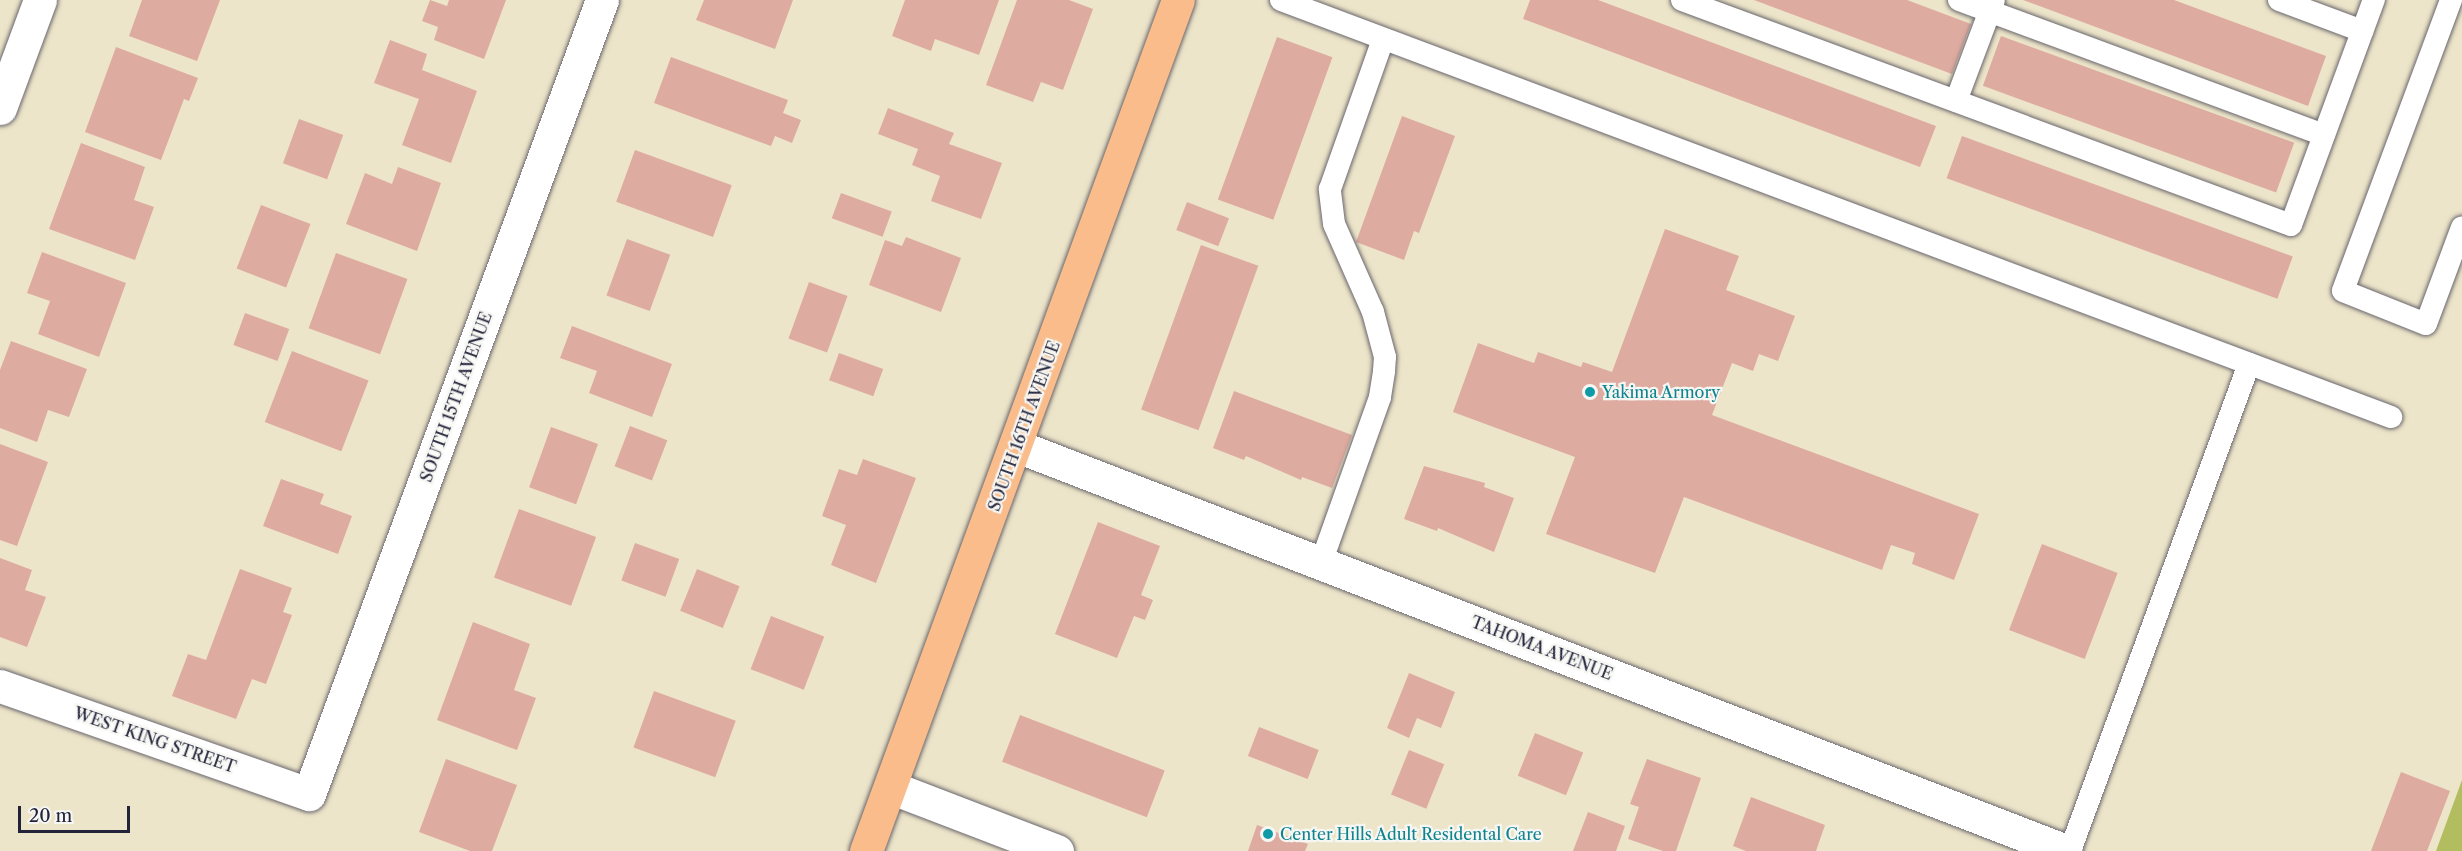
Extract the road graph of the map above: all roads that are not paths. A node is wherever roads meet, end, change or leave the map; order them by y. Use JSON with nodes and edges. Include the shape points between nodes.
{"nodes":[{"id":1,"x":40,"y":0,"type":"edge"},
{"id":2,"x":602,"y":0,"type":"edge"},
{"id":3,"x":1178,"y":0,"type":"edge"},
{"id":4,"x":1281,"y":0,"type":"edge"},
{"id":5,"x":1682,"y":0,"type":"edge"},
{"id":6,"x":1959,"y":0,"type":"edge"},
{"id":7,"x":2279,"y":0,"type":"edge"},
{"id":8,"x":2374,"y":0,"type":"edge"},
{"id":9,"x":2451,"y":0,"type":"edge"},
{"id":10,"x":1992,"y":6,"type":"edge"},
{"id":11,"x":2362,"y":31,"type":"junction"},
{"id":12,"x":1383,"y":39,"type":"junction"},
{"id":13,"x":1956,"y":101,"type":"junction"},
{"id":14,"x":0,"y":108,"type":"edge"},
{"id":15,"x":2324,"y":135,"type":"junction"},
{"id":16,"x":2462,"y":227,"type":"edge"},
{"id":17,"x":2249,"y":364,"type":"junction"},
{"id":18,"x":2391,"y":417,"type":"dead end"},
{"id":19,"x":1017,"y":446,"type":"junction"},
{"id":20,"x":1321,"y":563,"type":"junction"},
{"id":21,"x":0,"y":686,"type":"edge"},
{"id":22,"x":890,"y":787,"type":"junction"},
{"id":23,"x":309,"y":794,"type":"joint"},
{"id":24,"x":866,"y":851,"type":"edge"},
{"id":25,"x":1057,"y":851,"type":"edge"},
{"id":26,"x":2068,"y":851,"type":"edge"}],
"edges":[{"from":1,"to":14,"type":"street"},
{"from":2,"to":23,"type":"street","name":"SOUTH 15TH AVENUE"},
{"from":3,"to":19,"type":"main road","name":"SOUTH 16TH AVENUE"},
{"from":4,"to":12,"type":"lane"},
{"from":5,"to":13,"type":"lane"},
{"from":6,"to":10,"type":"lane"},
{"from":7,"to":11,"type":"lane"},
{"from":8,"to":11,"type":"lane"},
{"from":9,"to":16,"type":"lane","via":[[2343,291],[2426,324]]},
{"from":10,"to":13,"type":"lane"},
{"from":10,"to":15,"type":"lane"},
{"from":11,"to":15,"type":"lane"},
{"from":12,"to":17,"type":"lane"},
{"from":12,"to":20,"type":"lane","via":[[1330,189],[1334,224],[1379,334],[1384,371],[1380,397]]},
{"from":13,"to":15,"type":"lane","via":[[2291,225]]},
{"from":17,"to":18,"type":"lane"},
{"from":17,"to":26,"type":"lane"},
{"from":19,"to":20,"type":"street","name":"TAHOMA AVENUE"},
{"from":19,"to":22,"type":"main road","name":"SOUTH 16TH AVENUE"},
{"from":20,"to":26,"type":"street","name":"TAHOMA AVENUE"},
{"from":21,"to":23,"type":"street","name":"WEST KING STREET"},
{"from":22,"to":24,"type":"main road","name":"SOUTH 16TH AVENUE"},
{"from":22,"to":25,"type":"street"}]}
